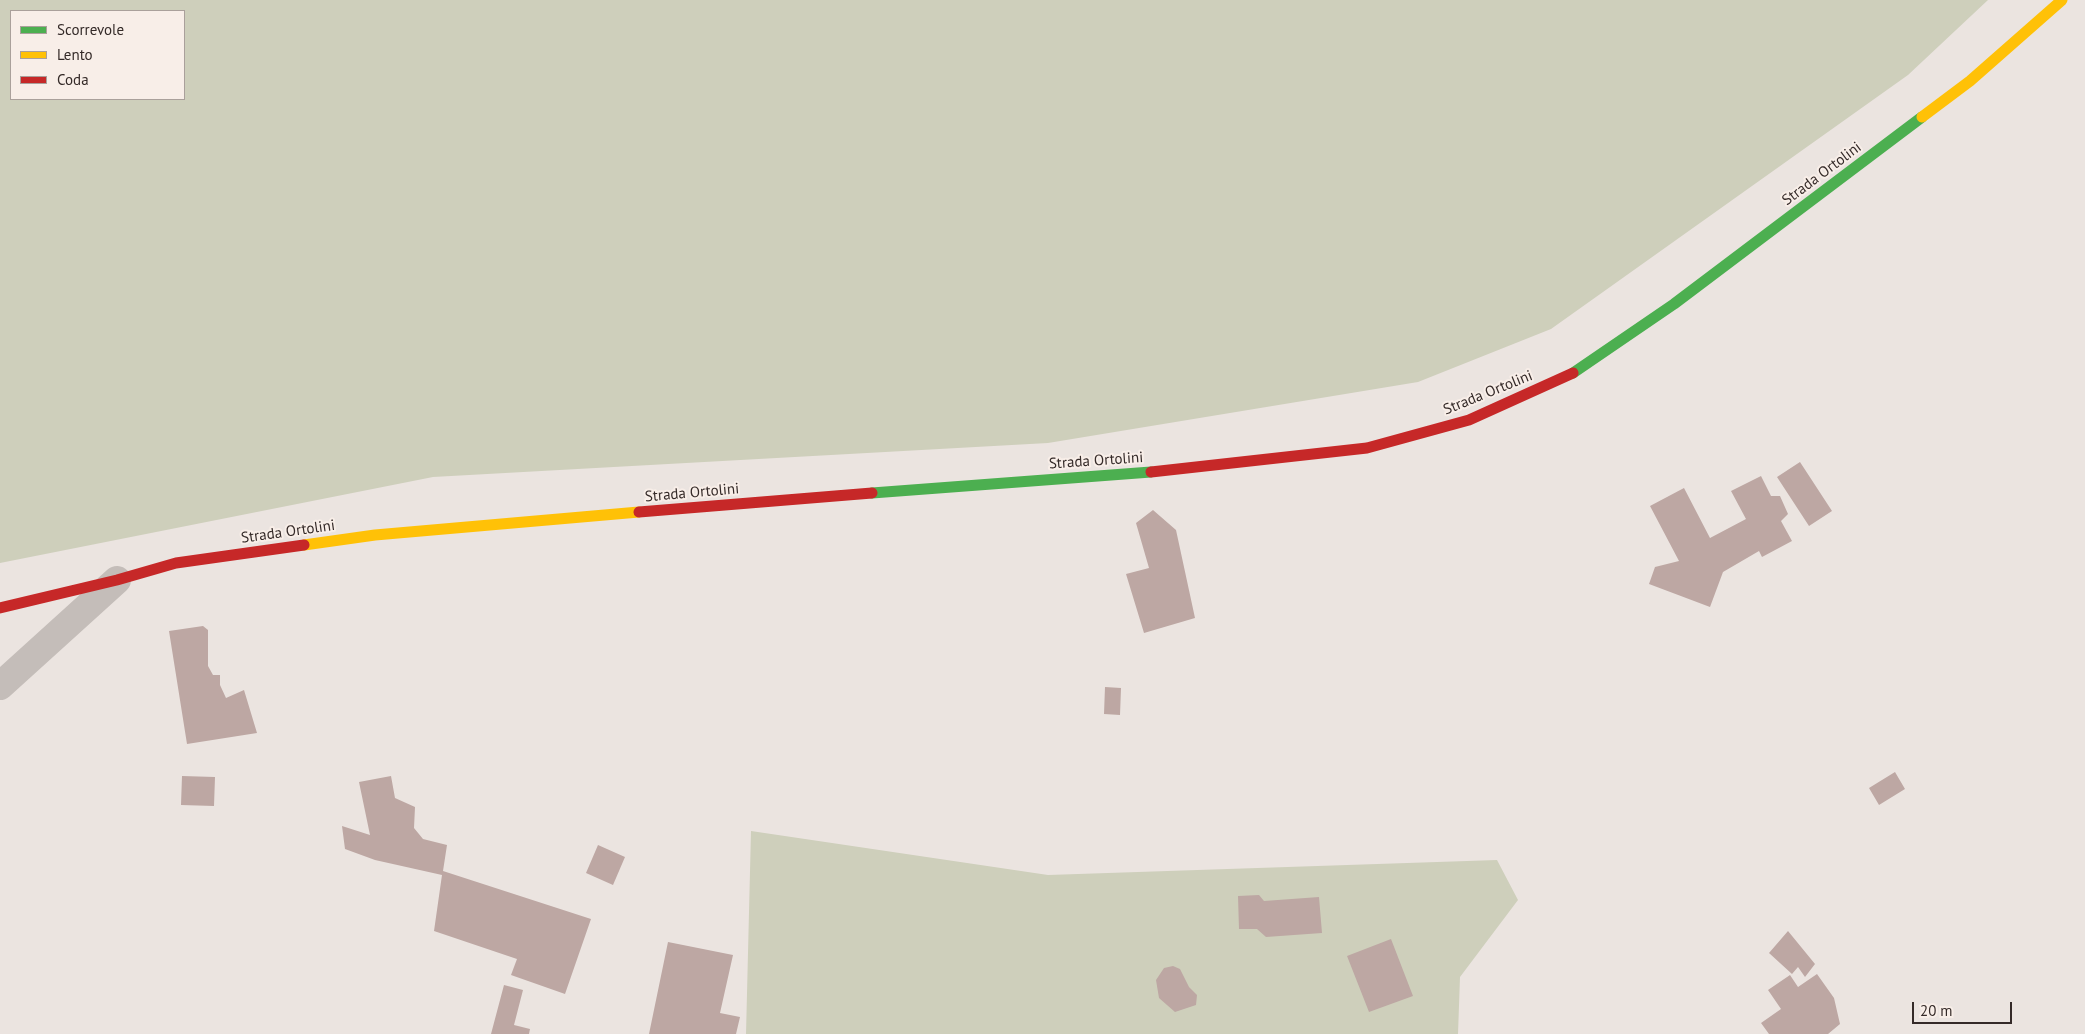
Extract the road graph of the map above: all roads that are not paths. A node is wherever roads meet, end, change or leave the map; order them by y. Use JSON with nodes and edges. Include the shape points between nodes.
{"nodes":[{"id":1,"x":2062,"y":0,"type":"edge"},
{"id":2,"x":117,"y":580,"type":"junction"},
{"id":3,"x":0,"y":608,"type":"edge"},
{"id":4,"x":0,"y":686,"type":"edge"}],
"edges":[{"from":1,"to":2,"type":"street","name":"Strada Ortolini","via":[[1970,81],[1674,304],[1567,376],[1469,420],[1358,449],[1148,472],[905,489],[375,535],[176,563]]},
{"from":2,"to":3,"type":"street","name":"Strada Ortolini"},
{"from":2,"to":4,"type":"street"}]}
